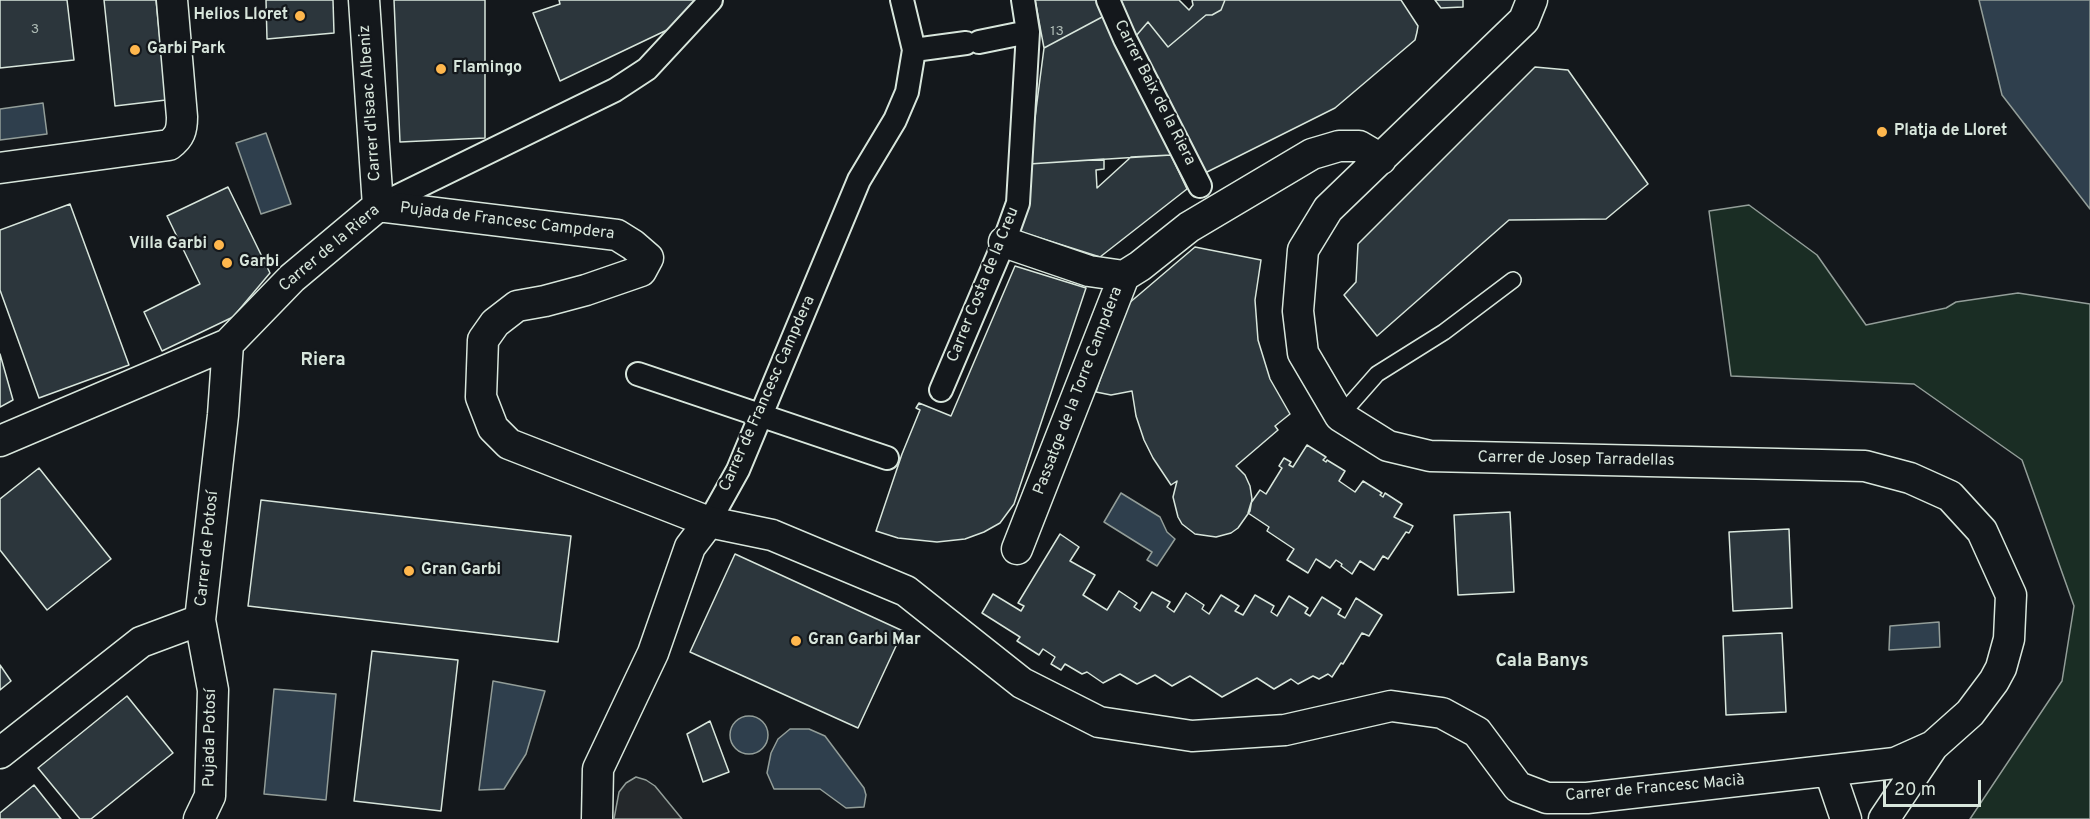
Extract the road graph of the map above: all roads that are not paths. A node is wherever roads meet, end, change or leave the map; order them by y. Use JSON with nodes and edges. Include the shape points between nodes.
{"nodes":[{"id":1,"x":172,"y":0,"type":"edge"},
{"id":2,"x":364,"y":0,"type":"edge"},
{"id":3,"x":711,"y":0,"type":"edge"},
{"id":4,"x":902,"y":0,"type":"edge"},
{"id":5,"x":1023,"y":0,"type":"edge"},
{"id":6,"x":1108,"y":0,"type":"edge"},
{"id":7,"x":1532,"y":0,"type":"edge"},
{"id":8,"x":1028,"y":32,"type":"junction"},
{"id":9,"x":914,"y":50,"type":"junction"},
{"id":10,"x":1381,"y":159,"type":"junction"},
{"id":11,"x":0,"y":168,"type":"edge"},
{"id":12,"x":1200,"y":186,"type":"dead end"},
{"id":13,"x":378,"y":206,"type":"junction"},
{"id":14,"x":1004,"y":242,"type":"junction"},
{"id":15,"x":1124,"y":276,"type":"junction"},
{"id":16,"x":1513,"y":280,"type":"dead end"},
{"id":17,"x":228,"y":344,"type":"junction"},
{"id":18,"x":638,"y":374,"type":"dead end"},
{"id":19,"x":941,"y":390,"type":"dead end"},
{"id":20,"x":761,"y":414,"type":"junction"},
{"id":21,"x":1340,"y":416,"type":"junction"},
{"id":22,"x":0,"y":441,"type":"edge"},
{"id":23,"x":887,"y":458,"type":"dead end"},
{"id":24,"x":709,"y":522,"type":"junction"},
{"id":25,"x":1017,"y":549,"type":"dead end"},
{"id":26,"x":200,"y":620,"type":"junction"},
{"id":27,"x":1933,"y":746,"type":"junction"},
{"id":28,"x":0,"y":753,"type":"edge"},
{"id":29,"x":1830,"y":772,"type":"junction"},
{"id":30,"x":199,"y":819,"type":"edge"},
{"id":31,"x":597,"y":819,"type":"edge"},
{"id":32,"x":1846,"y":819,"type":"edge"},
{"id":33,"x":1884,"y":819,"type":"edge"}],
"edges":[{"from":1,"to":11,"type":"street","via":[[182,117],[177,139],[169,145]]},
{"from":2,"to":13,"type":"street","name":"Carrer d'Isaac Albeniz"},
{"from":3,"to":13,"type":"street","name":"Carrer de la Riera","via":[[647,69],[615,90]]},
{"from":4,"to":9,"type":"street","name":"Carrer de Francesc Campdera"},
{"from":5,"to":8,"type":"street","name":"Carrer Costa de la Creu"},
{"from":6,"to":12,"type":"street","name":"Carrer Baix de la Riera"},
{"from":7,"to":10,"type":"street","name":"Carrer de Josep Tarradellas","via":[[1524,20]]},
{"from":8,"to":9,"type":"street"},
{"from":8,"to":14,"type":"street","name":"Carrer Costa de la Creu","via":[[1018,203]]},
{"from":9,"to":20,"type":"street","name":"Carrer de Francesc Campdera","via":[[908,92],[896,120],[859,180]]},
{"from":10,"to":15,"type":"street","name":"Passatge de la Torre Campdera","via":[[1359,146],[1339,146],[1312,154],[1189,226]]},
{"from":10,"to":21,"type":"street","name":"Carrer de Josep Tarradellas","via":[[1328,209],[1303,250],[1298,311],[1303,353]]},
{"from":13,"to":17,"type":"street","name":"Carrer de la Riera","via":[[292,278]]},
{"from":13,"to":24,"type":"street","name":"Pujada de Francesc Campdera","via":[[618,235],[648,258],[641,271],[545,302],[517,306],[495,323],[483,340],[480,397],[493,428],[509,444]]},
{"from":14,"to":15,"type":"street","via":[[1089,270]]},
{"from":14,"to":19,"type":"street","name":"Carrer Costa de la Creu"},
{"from":15,"to":25,"type":"street","name":"Passatge de la Torre Campdera"},
{"from":16,"to":21,"type":"lane","via":[[1444,332],[1377,374]]},
{"from":17,"to":22,"type":"street","name":"Carrer de la Riera"},
{"from":17,"to":26,"type":"street","name":"Carrer de Potosí"},
{"from":18,"to":20,"type":"street"},
{"from":20,"to":23,"type":"street"},
{"from":20,"to":24,"type":"street","name":"Carrer de Francesc Campdera","via":[[738,470]]},
{"from":21,"to":27,"type":"street","name":"Carrer de Josep Tarradellas","via":[[1388,446],[1430,456],[1865,466],[1910,478],[1950,496],[1982,531],[2011,595],[2009,639],[1994,681],[1970,713]]},
{"from":24,"to":29,"type":"street","name":"Carrer de Francesc Macià","via":[[772,536],[906,591],[1022,683],[1099,722],[1192,736],[1285,730],[1391,706],[1442,713],[1477,732],[1518,787],[1548,798],[1587,798]]},
{"from":24,"to":31,"type":"street","name":"Carrer de Francesc Campdera","via":[[690,547],[653,653],[598,769]]},
{"from":26,"to":28,"type":"street","name":"Carrer de Potosí","via":[[141,642]]},
{"from":26,"to":30,"type":"street","name":"Pujada Potosí","via":[[213,690],[210,796]]},
{"from":27,"to":29,"type":"street","name":"Carrer de Francesc Macià","via":[[1895,763]]},
{"from":27,"to":33,"type":"street","name":"Carrer de Josep Tarradellas"},
{"from":29,"to":32,"type":"street"}]}
